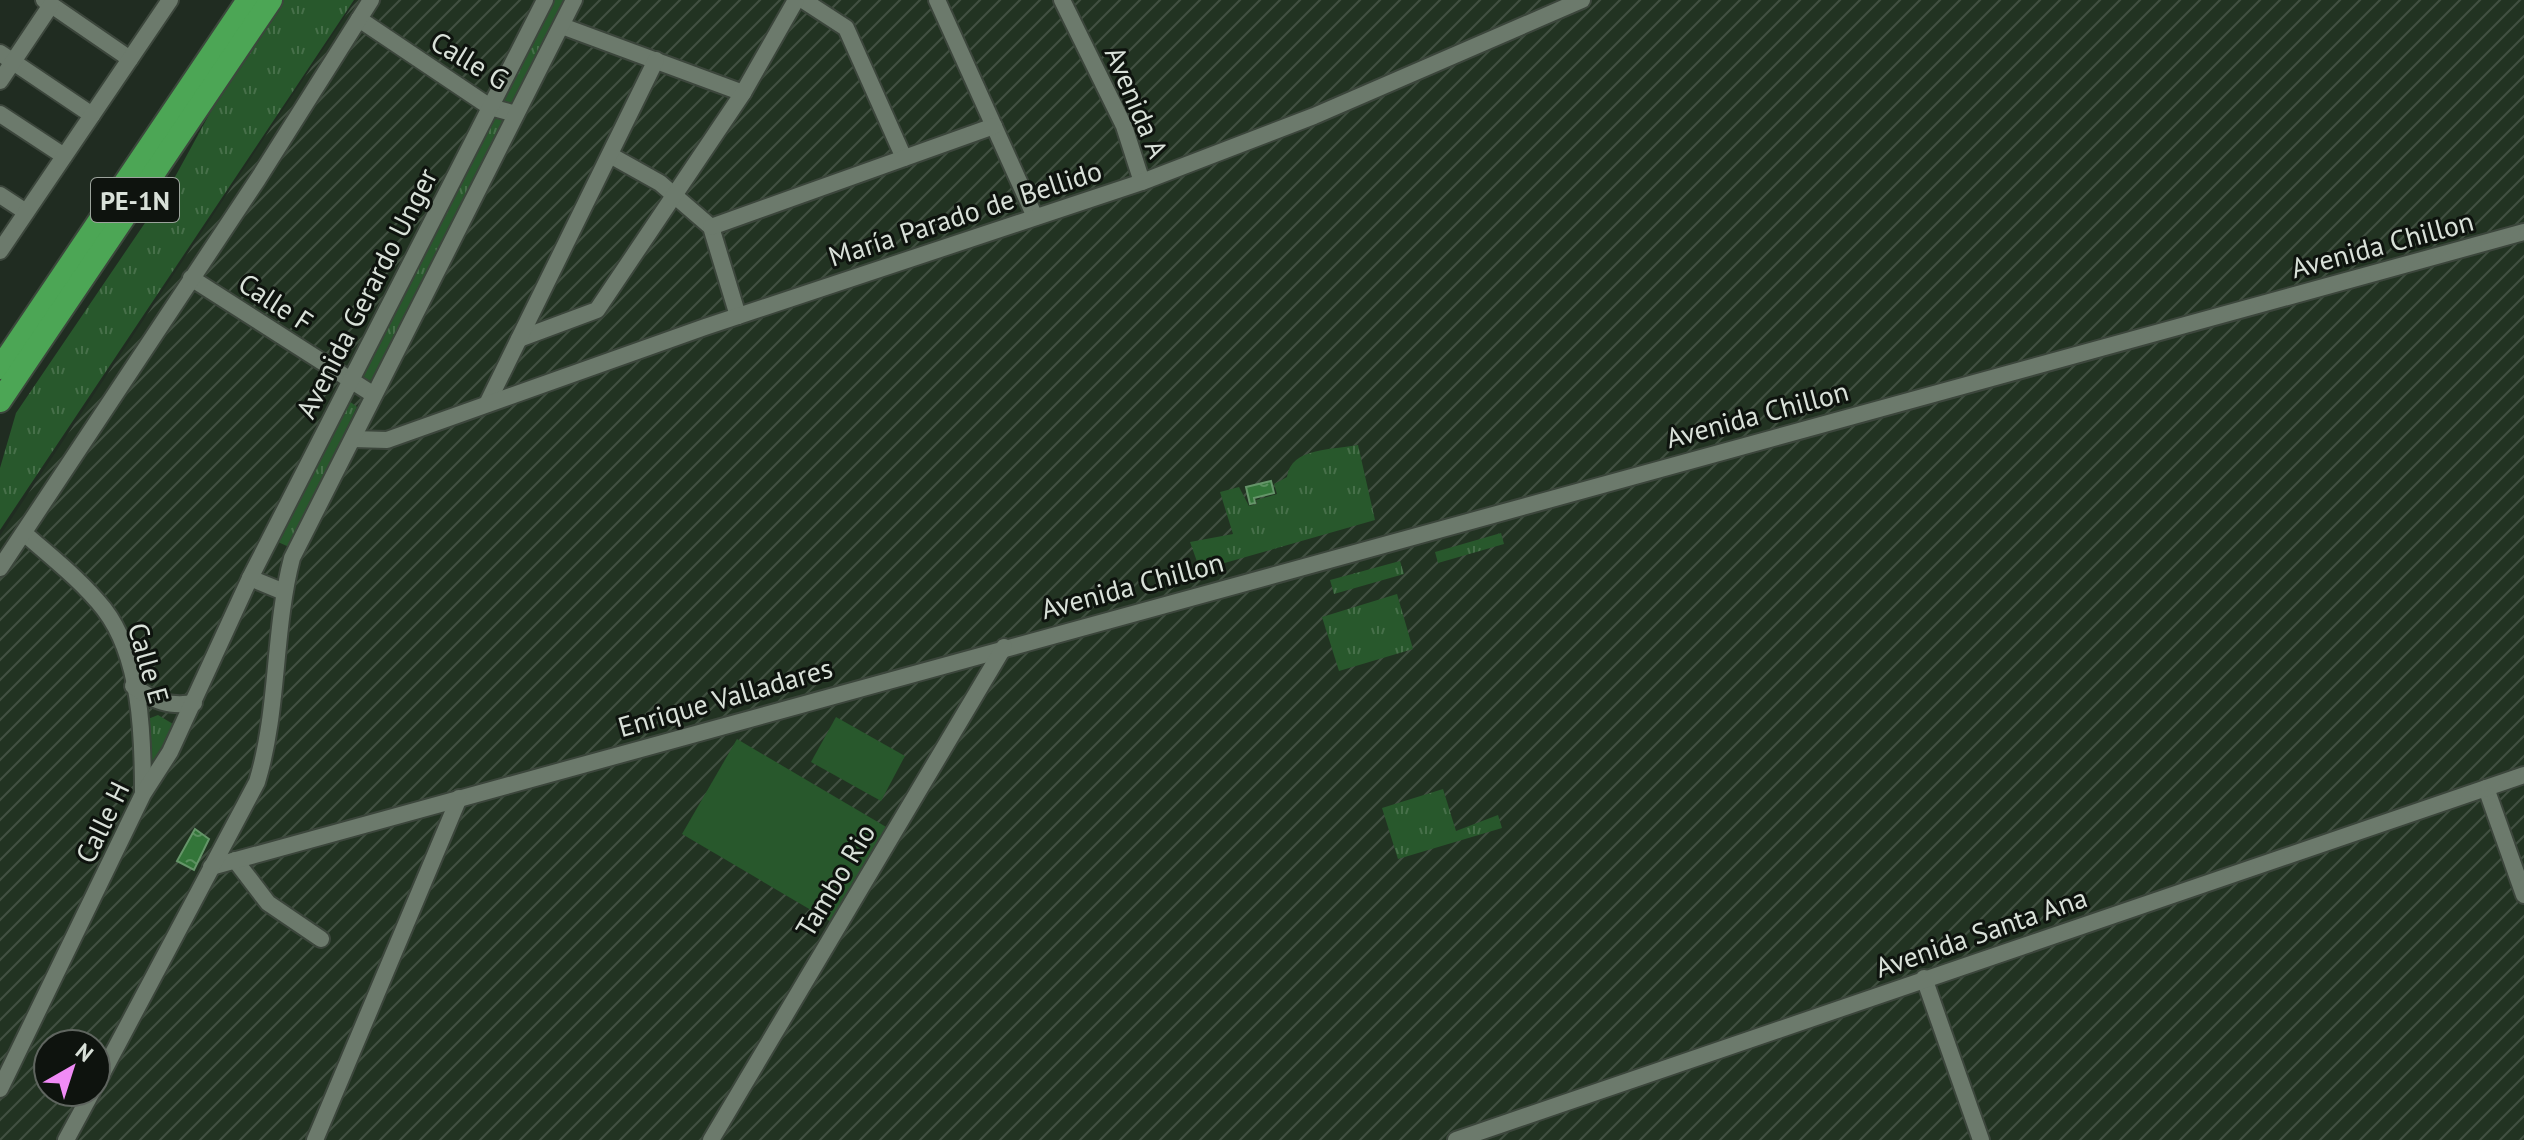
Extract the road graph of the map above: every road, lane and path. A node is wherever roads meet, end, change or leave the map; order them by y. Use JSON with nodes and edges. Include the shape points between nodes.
{"nodes":[{"id":1,"x":169,"y":0,"type":"edge"},
{"id":2,"x":248,"y":0,"type":"edge"},
{"id":3,"x":271,"y":0,"type":"edge"},
{"id":4,"x":371,"y":0,"type":"edge"},
{"id":5,"x":545,"y":0,"type":"edge"},
{"id":6,"x":574,"y":0,"type":"edge"},
{"id":7,"x":796,"y":0,"type":"edge"},
{"id":8,"x":803,"y":0,"type":"edge"},
{"id":9,"x":937,"y":0,"type":"edge"},
{"id":10,"x":1062,"y":0,"type":"edge"},
{"id":11,"x":1582,"y":0,"type":"edge"},
{"id":12,"x":48,"y":2,"type":"edge"},
{"id":13,"x":359,"y":19,"type":"junction"},
{"id":14,"x":562,"y":26,"type":"junction"},
{"id":15,"x":6,"y":57,"type":"edge"},
{"id":16,"x":130,"y":59,"type":"junction"},
{"id":17,"x":656,"y":60,"type":"junction"},
{"id":18,"x":0,"y":81,"type":"edge"},
{"id":19,"x":743,"y":93,"type":"junction"},
{"id":20,"x":490,"y":107,"type":"junction"},
{"id":21,"x":0,"y":114,"type":"edge"},
{"id":22,"x":516,"y":114,"type":"junction"},
{"id":23,"x":92,"y":115,"type":"junction"},
{"id":24,"x":994,"y":126,"type":"junction"},
{"id":25,"x":610,"y":155,"type":"junction"},
{"id":26,"x":64,"y":156,"type":"junction"},
{"id":27,"x":904,"y":158,"type":"junction"},
{"id":28,"x":1142,"y":182,"type":"junction"},
{"id":29,"x":0,"y":195,"type":"edge"},
{"id":30,"x":675,"y":196,"type":"junction"},
{"id":31,"x":26,"y":212,"type":"junction"},
{"id":32,"x":1035,"y":217,"type":"junction"},
{"id":33,"x":711,"y":227,"type":"junction"},
{"id":34,"x":2524,"y":232,"type":"edge"},
{"id":35,"x":0,"y":251,"type":"edge"},
{"id":36,"x":191,"y":278,"type":"junction"},
{"id":37,"x":738,"y":316,"type":"junction"},
{"id":38,"x":519,"y":339,"type":"junction"},
{"id":39,"x":352,"y":381,"type":"junction"},
{"id":40,"x":3,"y":385,"type":"edge"},
{"id":41,"x":374,"y":395,"type":"junction"},
{"id":42,"x":487,"y":404,"type":"junction"},
{"id":43,"x":0,"y":421,"type":"edge"},
{"id":44,"x":353,"y":439,"type":"junction"},
{"id":45,"x":24,"y":533,"type":"junction"},
{"id":46,"x":267,"y":545,"type":"junction"},
{"id":47,"x":292,"y":558,"type":"junction"},
{"id":48,"x":0,"y":568,"type":"edge"},
{"id":49,"x":250,"y":578,"type":"junction"},
{"id":50,"x":284,"y":592,"type":"junction"},
{"id":51,"x":1004,"y":647,"type":"junction"},
{"id":52,"x":133,"y":686,"type":"junction"},
{"id":53,"x":194,"y":703,"type":"junction"},
{"id":54,"x":2524,"y":775,"type":"edge"},
{"id":55,"x":2486,"y":788,"type":"junction"},
{"id":56,"x":143,"y":794,"type":"junction"},
{"id":57,"x":459,"y":798,"type":"junction"},
{"id":58,"x":235,"y":860,"type":"junction"},
{"id":59,"x":211,"y":867,"type":"junction"},
{"id":60,"x":2524,"y":895,"type":"edge"},
{"id":61,"x":321,"y":939,"type":"dead end"},
{"id":62,"x":1924,"y":978,"type":"junction"},
{"id":63,"x":112,"y":1055,"type":"edge"},
{"id":64,"x":0,"y":1089,"type":"edge"},
{"id":65,"x":83,"y":1108,"type":"edge"},
{"id":66,"x":66,"y":1140,"type":"edge"},
{"id":67,"x":315,"y":1140,"type":"edge"},
{"id":68,"x":711,"y":1140,"type":"edge"},
{"id":69,"x":1456,"y":1140,"type":"edge"},
{"id":70,"x":1981,"y":1140,"type":"edge"}],
"edges":[{"from":1,"to":16,"type":"street"},
{"from":2,"to":40,"type":"highway","number":"PE-1N"},
{"from":3,"to":40,"type":"highway","number":"PE-1N"},
{"from":4,"to":13,"type":"street"},
{"from":5,"to":20,"type":"street","name":"Avenida Gerardo Unger"},
{"from":6,"to":14,"type":"street","name":"Avenida Gerardo Unger"},
{"from":7,"to":19,"type":"street"},
{"from":8,"to":27,"type":"street","via":[[846,28]]},
{"from":9,"to":24,"type":"street"},
{"from":10,"to":28,"type":"street","name":"Avenida A","via":[[1124,126]]},
{"from":11,"to":28,"type":"street","name":"María Parado de Bellido","via":[[1314,116]]},
{"from":12,"to":15,"type":"street"},
{"from":12,"to":16,"type":"street"},
{"from":13,"to":20,"type":"street","name":"Calle G"},
{"from":13,"to":36,"type":"street"},
{"from":14,"to":17,"type":"street"},
{"from":14,"to":22,"type":"street","name":"Avenida Gerardo Unger"},
{"from":15,"to":18,"type":"street"},
{"from":15,"to":23,"type":"street"},
{"from":16,"to":23,"type":"street"},
{"from":17,"to":19,"type":"street"},
{"from":17,"to":25,"type":"street"},
{"from":19,"to":30,"type":"street"},
{"from":20,"to":22,"type":"street","name":"Calle G"},
{"from":20,"to":39,"type":"street","name":"Avenida Gerardo Unger"},
{"from":21,"to":26,"type":"street"},
{"from":22,"to":41,"type":"street","name":"Avenida Gerardo Unger"},
{"from":23,"to":26,"type":"street"},
{"from":24,"to":27,"type":"street"},
{"from":24,"to":32,"type":"street"},
{"from":25,"to":30,"type":"street"},
{"from":25,"to":38,"type":"street"},
{"from":26,"to":31,"type":"street"},
{"from":27,"to":33,"type":"street"},
{"from":28,"to":32,"type":"street","name":"María Parado de Bellido"},
{"from":29,"to":31,"type":"street"},
{"from":30,"to":33,"type":"street"},
{"from":30,"to":38,"type":"street","via":[[597,310]]},
{"from":31,"to":35,"type":"street"},
{"from":32,"to":37,"type":"street","name":"María Parado de Bellido"},
{"from":33,"to":37,"type":"street"},
{"from":34,"to":51,"type":"street","name":"Avenida Chillon"},
{"from":36,"to":39,"type":"street","name":"Calle F"},
{"from":36,"to":45,"type":"street"},
{"from":37,"to":42,"type":"street","name":"María Parado de Bellido"},
{"from":38,"to":42,"type":"street"},
{"from":39,"to":41,"type":"street","name":"Calle F"},
{"from":39,"to":46,"type":"street","name":"Avenida Gerardo Unger"},
{"from":40,"to":43,"type":"highway"},
{"from":41,"to":44,"type":"street","name":"Avenida Gerardo Unger"},
{"from":42,"to":44,"type":"street","name":"María Parado de Bellido","via":[[387,440]]},
{"from":44,"to":47,"type":"street","name":"Avenida Gerardo Unger"},
{"from":45,"to":48,"type":"street"},
{"from":45,"to":52,"type":"street","name":"Calle E","via":[[106,612]]},
{"from":46,"to":47,"type":"street"},
{"from":46,"to":49,"type":"street","name":"Avenida Gerardo Unger"},
{"from":47,"to":50,"type":"street","name":"Avenida Gerardo Unger"},
{"from":49,"to":50,"type":"street"},
{"from":49,"to":53,"type":"street","name":"Calle H"},
{"from":50,"to":59,"type":"street","name":"Avenida Gerardo Unger","via":[[268,747],[257,782]]},
{"from":51,"to":57,"type":"street","name":"Enrique Valladares"},
{"from":51,"to":68,"type":"street","name":"Tambo Rio"},
{"from":52,"to":53,"type":"street","via":[[154,701]]},
{"from":52,"to":56,"type":"street","name":"Calle E"},
{"from":53,"to":56,"type":"street","name":"Calle H"},
{"from":54,"to":55,"type":"street","name":"Avenida Santa Ana"},
{"from":55,"to":60,"type":"street"},
{"from":55,"to":62,"type":"street","name":"Avenida Santa Ana"},
{"from":56,"to":64,"type":"street","name":"Calle H"},
{"from":57,"to":58,"type":"street","name":"Enrique Valladares"},
{"from":57,"to":67,"type":"street"},
{"from":58,"to":59,"type":"street","name":"Enrique Valladares"},
{"from":58,"to":61,"type":"street","via":[[268,903]]},
{"from":59,"to":63,"type":"street","name":"Avenida Gerardo Unger"},
{"from":62,"to":69,"type":"street","name":"Avenida Santa Ana"},
{"from":62,"to":70,"type":"street"},
{"from":65,"to":66,"type":"street"}]}
